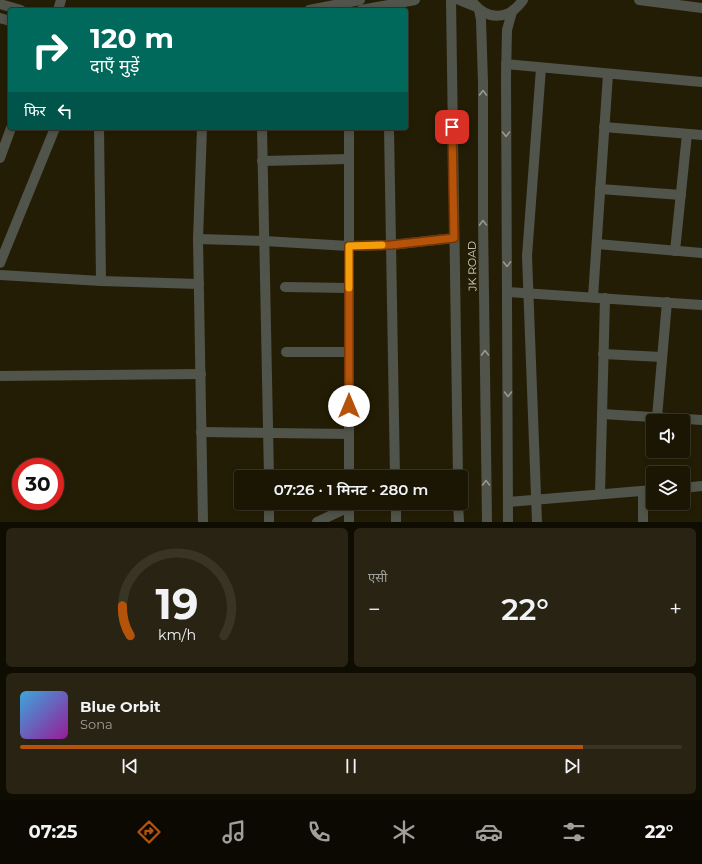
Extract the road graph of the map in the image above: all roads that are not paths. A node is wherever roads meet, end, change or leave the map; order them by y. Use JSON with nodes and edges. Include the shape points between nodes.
{"nodes":[{"id":1,"x":360,"y":0,"type":"edge"},
{"id":2,"x":415,"y":0,"type":"edge"},
{"id":3,"x":451,"y":0,"type":"edge"},
{"id":4,"x":459,"y":0,"type":"edge"},
{"id":5,"x":528,"y":0,"type":"edge"},
{"id":6,"x":639,"y":0,"type":"edge"},
{"id":7,"x":0,"y":4,"type":"edge"},
{"id":8,"x":475,"y":5,"type":"edge"},
{"id":9,"x":518,"y":6,"type":"edge"},
{"id":10,"x":15,"y":8,"type":"edge"},
{"id":11,"x":319,"y":8,"type":"edge"},
{"id":12,"x":387,"y":8,"type":"edge"},
{"id":13,"x":702,"y":8,"type":"edge"},
{"id":14,"x":506,"y":64,"type":"junction"},
{"id":15,"x":542,"y":68,"type":"junction"},
{"id":16,"x":608,"y":74,"type":"junction"},
{"id":17,"x":702,"y":82,"type":"edge"},
{"id":18,"x":604,"y":127,"type":"junction"},
{"id":19,"x":10,"y":130,"type":"edge"},
{"id":20,"x":54,"y":130,"type":"edge"},
{"id":21,"x":99,"y":130,"type":"edge"},
{"id":22,"x":202,"y":130,"type":"edge"},
{"id":23,"x":262,"y":130,"type":"edge"},
{"id":24,"x":349,"y":130,"type":"edge"},
{"id":25,"x":389,"y":130,"type":"edge"},
{"id":26,"x":687,"y":134,"type":"junction"},
{"id":27,"x":702,"y":135,"type":"edge"},
{"id":28,"x":0,"y":158,"type":"edge"},
{"id":29,"x":349,"y":159,"type":"junction"},
{"id":30,"x":262,"y":161,"type":"junction"},
{"id":31,"x":600,"y":189,"type":"junction"},
{"id":32,"x":681,"y":195,"type":"junction"},
{"id":33,"x":454,"y":238,"type":"junction"},
{"id":34,"x":198,"y":239,"type":"junction"},
{"id":35,"x":264,"y":241,"type":"junction"},
{"id":36,"x":596,"y":244,"type":"junction"},
{"id":37,"x":391,"y":245,"type":"junction"},
{"id":38,"x":349,"y":246,"type":"junction"},
{"id":39,"x":675,"y":251,"type":"junction"},
{"id":40,"x":2,"y":252,"type":"edge"},
{"id":41,"x":702,"y":253,"type":"edge"},
{"id":42,"x":0,"y":264,"type":"edge"},
{"id":43,"x":0,"y":275,"type":"edge"},
{"id":44,"x":101,"y":281,"type":"junction"},
{"id":45,"x":199,"y":284,"type":"junction"},
{"id":46,"x":285,"y":287,"type":"dead end"},
{"id":47,"x":349,"y":288,"type":"junction"},
{"id":48,"x":507,"y":292,"type":"junction"},
{"id":49,"x":529,"y":293,"type":"junction"},
{"id":50,"x":593,"y":297,"type":"junction"},
{"id":51,"x":605,"y":298,"type":"junction"},
{"id":52,"x":667,"y":302,"type":"junction"},
{"id":53,"x":702,"y":304,"type":"edge"},
{"id":54,"x":286,"y":352,"type":"dead end"},
{"id":55,"x":349,"y":352,"type":"junction"},
{"id":56,"x":603,"y":354,"type":"junction"},
{"id":57,"x":662,"y":357,"type":"junction"},
{"id":58,"x":200,"y":374,"type":"junction"},
{"id":59,"x":0,"y":376,"type":"edge"},
{"id":60,"x":602,"y":414,"type":"junction"},
{"id":61,"x":657,"y":414,"type":"edge"},
{"id":62,"x":646,"y":417,"type":"edge"},
{"id":63,"x":690,"y":419,"type":"edge"},
{"id":64,"x":702,"y":420,"type":"edge"},
{"id":65,"x":201,"y":432,"type":"junction"},
{"id":66,"x":268,"y":433,"type":"junction"},
{"id":67,"x":349,"y":434,"type":"junction"},
{"id":68,"x":269,"y":470,"type":"edge"},
{"id":69,"x":349,"y":470,"type":"edge"},
{"id":70,"x":396,"y":470,"type":"edge"},
{"id":71,"x":458,"y":470,"type":"edge"},
{"id":72,"x":702,"y":486,"type":"edge"},
{"id":73,"x":690,"y":487,"type":"edge"},
{"id":74,"x":646,"y":491,"type":"edge"},
{"id":75,"x":600,"y":494,"type":"junction"},
{"id":76,"x":537,"y":500,"type":"junction"},
{"id":77,"x":508,"y":502,"type":"junction"},
{"id":78,"x":646,"y":503,"type":"edge"},
{"id":79,"x":269,"y":510,"type":"edge"},
{"id":80,"x":340,"y":510,"type":"edge"},
{"id":81,"x":349,"y":510,"type":"edge"},
{"id":82,"x":396,"y":510,"type":"edge"},
{"id":83,"x":458,"y":510,"type":"edge"},
{"id":84,"x":203,"y":522,"type":"edge"},
{"id":85,"x":269,"y":522,"type":"edge"},
{"id":86,"x":317,"y":522,"type":"edge"},
{"id":87,"x":348,"y":522,"type":"edge"},
{"id":88,"x":396,"y":522,"type":"edge"},
{"id":89,"x":459,"y":522,"type":"edge"},
{"id":90,"x":487,"y":522,"type":"edge"},
{"id":91,"x":508,"y":522,"type":"edge"},
{"id":92,"x":537,"y":522,"type":"edge"},
{"id":93,"x":643,"y":522,"type":"edge"}],
"edges":[{"from":1,"to":11,"type":"street"},
{"from":2,"to":12,"type":"street"},
{"from":3,"to":33,"type":"street"},
{"from":4,"to":8,"type":"street"},
{"from":5,"to":9,"type":"street"},
{"from":6,"to":13,"type":"street"},
{"from":7,"to":10,"type":"street"},
{"from":8,"to":9,"type":"street","via":[[492,15],[499,16]]},
{"from":90,"to":8,"type":"street","name":"JK ROAD","one_way":true,"via":[[483,75],[481,20]]},
{"from":9,"to":14,"type":"street","via":[[507,30]]},
{"from":14,"to":15,"type":"street"},
{"from":14,"to":48,"type":"street","one_way":true},
{"from":15,"to":16,"type":"street"},
{"from":15,"to":49,"type":"street","via":[[527,256]]},
{"from":16,"to":17,"type":"street"},
{"from":16,"to":18,"type":"street"},
{"from":18,"to":26,"type":"street"},
{"from":18,"to":31,"type":"street"},
{"from":19,"to":28,"type":"street"},
{"from":20,"to":40,"type":"street"},
{"from":21,"to":44,"type":"street"},
{"from":22,"to":34,"type":"street"},
{"from":23,"to":30,"type":"street"},
{"from":24,"to":29,"type":"street"},
{"from":25,"to":37,"type":"street"},
{"from":26,"to":27,"type":"street"},
{"from":26,"to":32,"type":"street"},
{"from":29,"to":30,"type":"street"},
{"from":29,"to":38,"type":"street"},
{"from":30,"to":35,"type":"street"},
{"from":31,"to":32,"type":"street"},
{"from":31,"to":36,"type":"street"},
{"from":32,"to":39,"type":"street"},
{"from":33,"to":37,"type":"street"},
{"from":33,"to":71,"type":"street"},
{"from":34,"to":35,"type":"street"},
{"from":34,"to":45,"type":"street"},
{"from":35,"to":38,"type":"street"},
{"from":35,"to":66,"type":"street"},
{"from":36,"to":39,"type":"street"},
{"from":36,"to":50,"type":"street"},
{"from":37,"to":38,"type":"street"},
{"from":37,"to":70,"type":"street"},
{"from":38,"to":47,"type":"street"},
{"from":39,"to":41,"type":"street"},
{"from":40,"to":42,"type":"street"},
{"from":43,"to":44,"type":"street"},
{"from":44,"to":45,"type":"street"},
{"from":45,"to":58,"type":"street"},
{"from":46,"to":47,"type":"street"},
{"from":47,"to":55,"type":"street"},
{"from":48,"to":49,"type":"street"},
{"from":48,"to":77,"type":"street","one_way":true},
{"from":49,"to":50,"type":"street"},
{"from":49,"to":76,"type":"street"},
{"from":50,"to":51,"type":"street"},
{"from":51,"to":52,"type":"street"},
{"from":51,"to":56,"type":"street"},
{"from":52,"to":53,"type":"street"},
{"from":52,"to":57,"type":"street"},
{"from":54,"to":55,"type":"street"},
{"from":55,"to":67,"type":"street"},
{"from":56,"to":57,"type":"street"},
{"from":56,"to":60,"type":"street"},
{"from":57,"to":61,"type":"street"},
{"from":58,"to":59,"type":"street"},
{"from":58,"to":65,"type":"street"},
{"from":60,"to":62,"type":"street"},
{"from":60,"to":75,"type":"street"},
{"from":63,"to":64,"type":"street"},
{"from":65,"to":66,"type":"street"},
{"from":65,"to":84,"type":"street"},
{"from":66,"to":67,"type":"street"},
{"from":66,"to":68,"type":"street"},
{"from":67,"to":69,"type":"street"},
{"from":72,"to":73,"type":"street"},
{"from":74,"to":75,"type":"street"},
{"from":75,"to":76,"type":"street"},
{"from":76,"to":77,"type":"street"},
{"from":76,"to":92,"type":"street"},
{"from":77,"to":91,"type":"street"},
{"from":78,"to":93,"type":"street"},
{"from":79,"to":85,"type":"street"},
{"from":80,"to":86,"type":"street"},
{"from":81,"to":87,"type":"street"},
{"from":82,"to":88,"type":"street"},
{"from":83,"to":89,"type":"street"}]}
